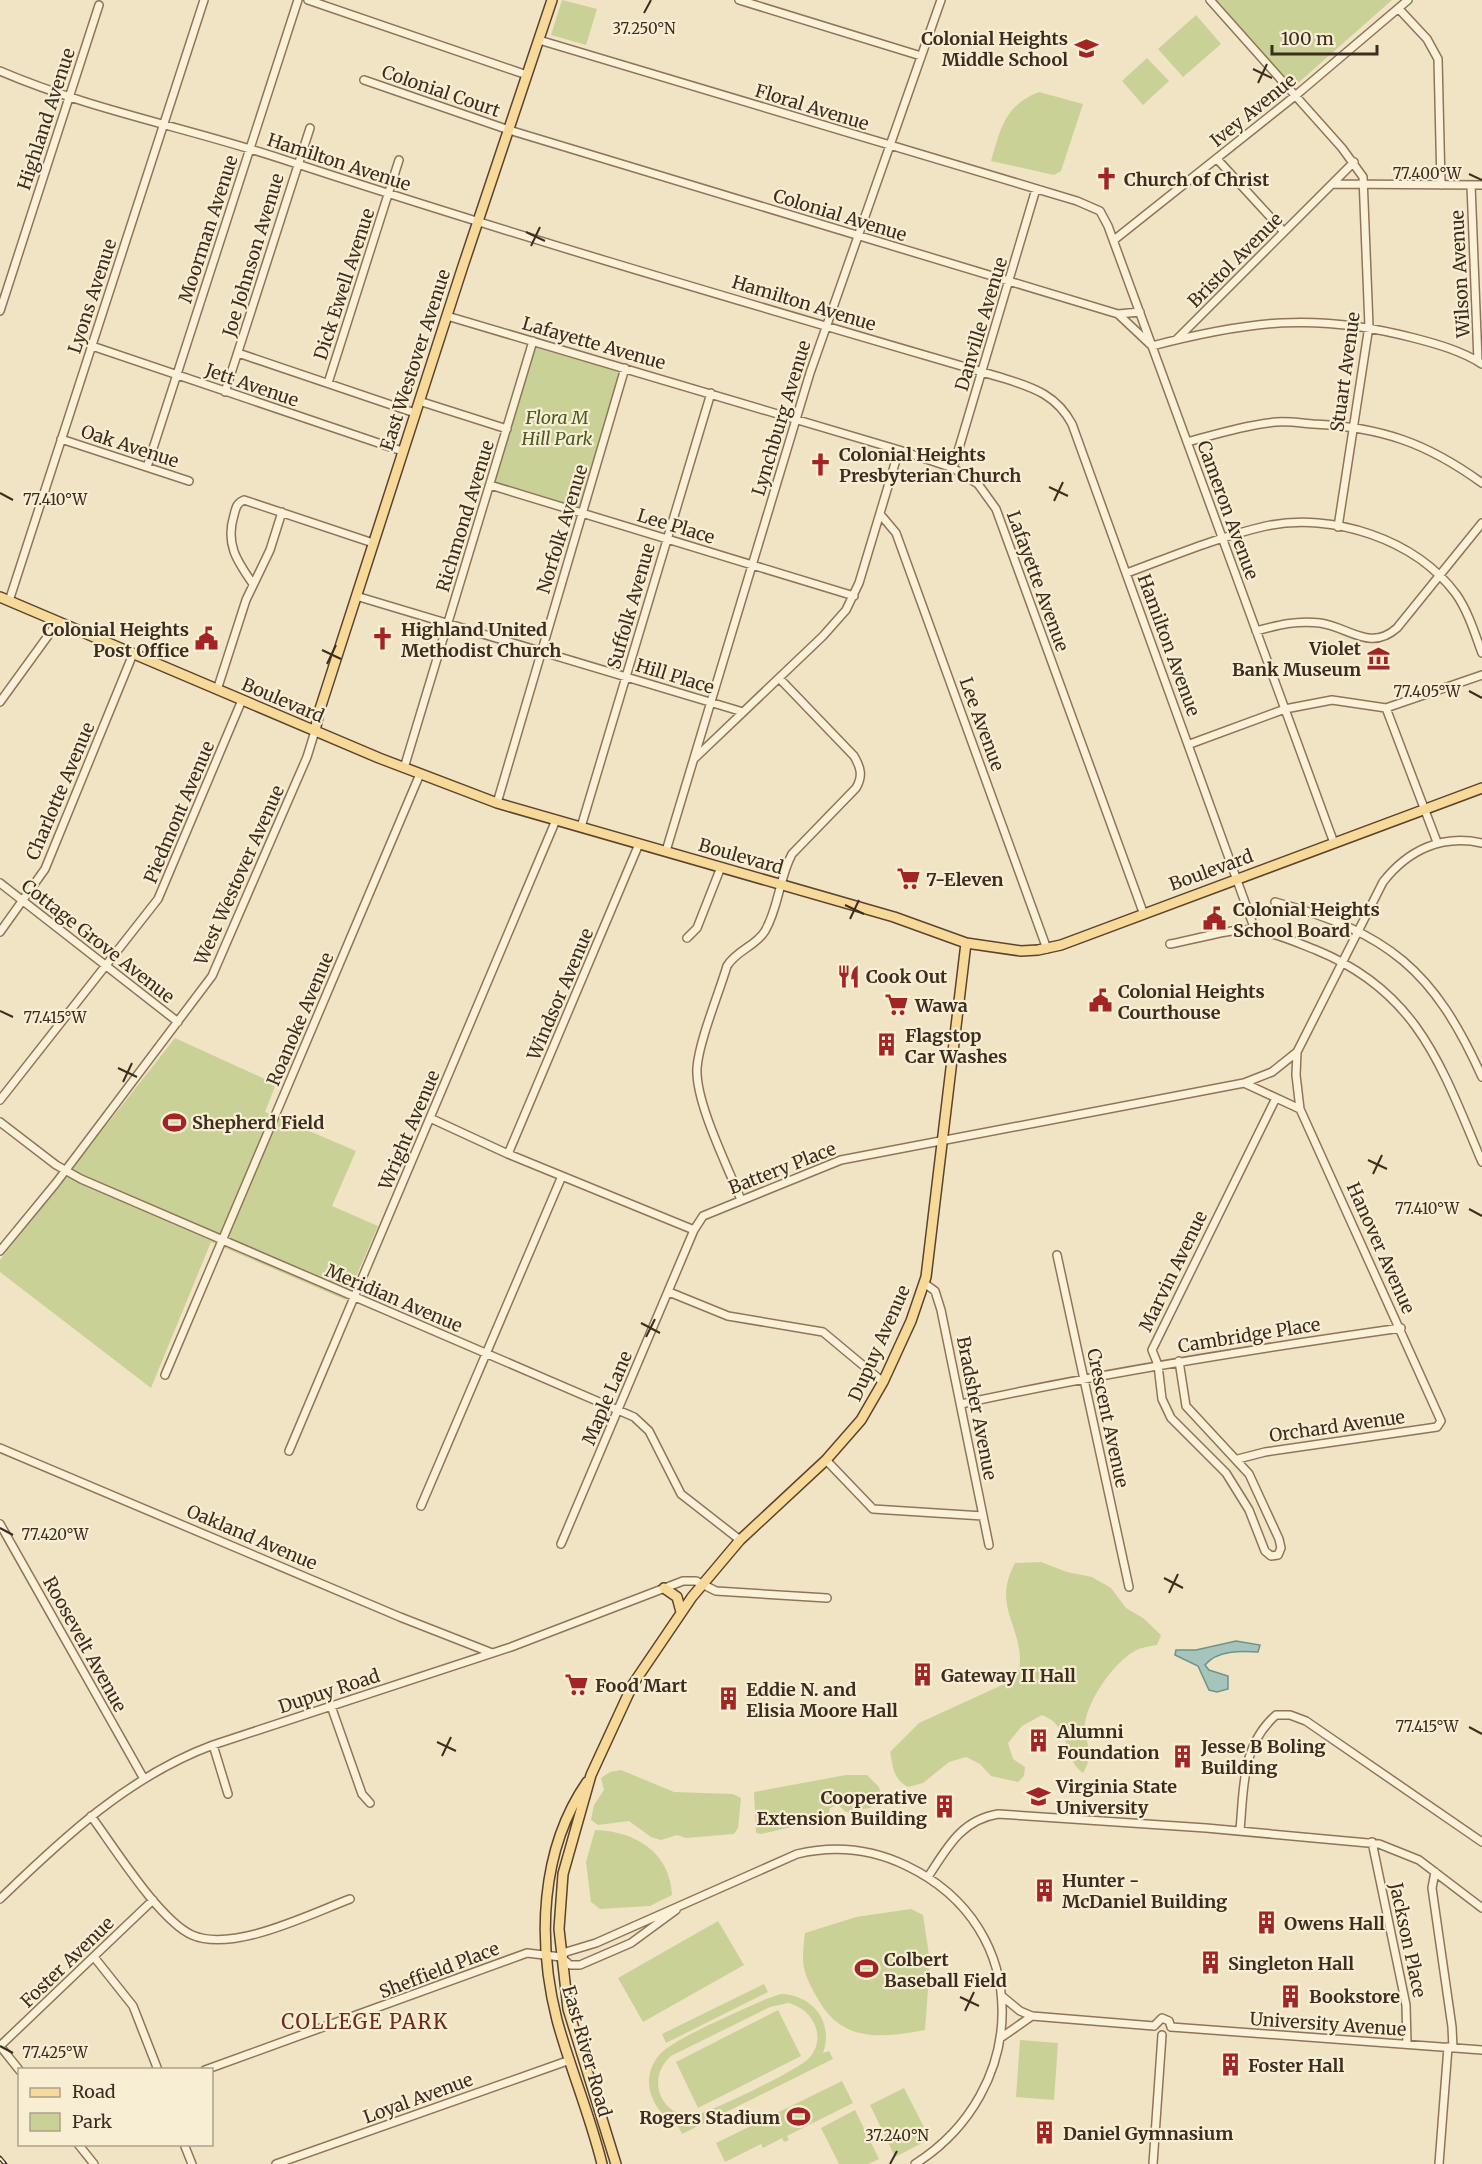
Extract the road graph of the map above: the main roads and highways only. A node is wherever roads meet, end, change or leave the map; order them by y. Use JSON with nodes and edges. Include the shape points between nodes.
{"nodes":[{"id":1,"x":552,"y":0,"type":"edge"},
{"id":2,"x":4,"y":599,"type":"edge"},
{"id":3,"x":315,"y":731,"type":"junction"},
{"id":4,"x":1482,"y":788,"type":"edge"},
{"id":5,"x":966,"y":944,"type":"junction"},
{"id":6,"x":702,"y":1584,"type":"joint"},
{"id":7,"x":664,"y":1588,"type":"road end"},
{"id":8,"x":681,"y":1612,"type":"junction"},
{"id":9,"x":591,"y":1775,"type":"junction"},
{"id":10,"x":602,"y":2164,"type":"edge"},
{"id":11,"x":616,"y":2164,"type":"edge"}],
"edges":[{"from":1,"to":3,"type":"main road","name":"East Westover Avenue","via":[[418,401]]},
{"from":2,"to":3,"type":"main road","name":"Boulevard"},
{"from":3,"to":5,"type":"main road","name":"Boulevard","via":[[497,803],[894,917]]},
{"from":4,"to":5,"type":"main road","name":"Boulevard","via":[[1047,949],[1003,950]]},
{"from":5,"to":6,"type":"main road","name":"Dupuy Avenue","via":[[924,1283],[915,1312],[861,1420],[826,1460],[740,1540]]},
{"from":6,"to":8,"type":"main road","name":"East River Road"},
{"from":7,"to":8,"type":"main road","via":[[677,1597]]},
{"from":8,"to":9,"type":"main road","name":"East River Road","via":[[633,1684]]},
{"from":9,"to":10,"type":"main road","name":"East River Road","via":[[570,1807],[555,1850],[546,1907],[547,1954],[551,1993]]},
{"from":9,"to":11,"type":"main road","name":"East River Road","via":[[563,1874],[559,1911],[561,1957],[571,2021]]}]}
